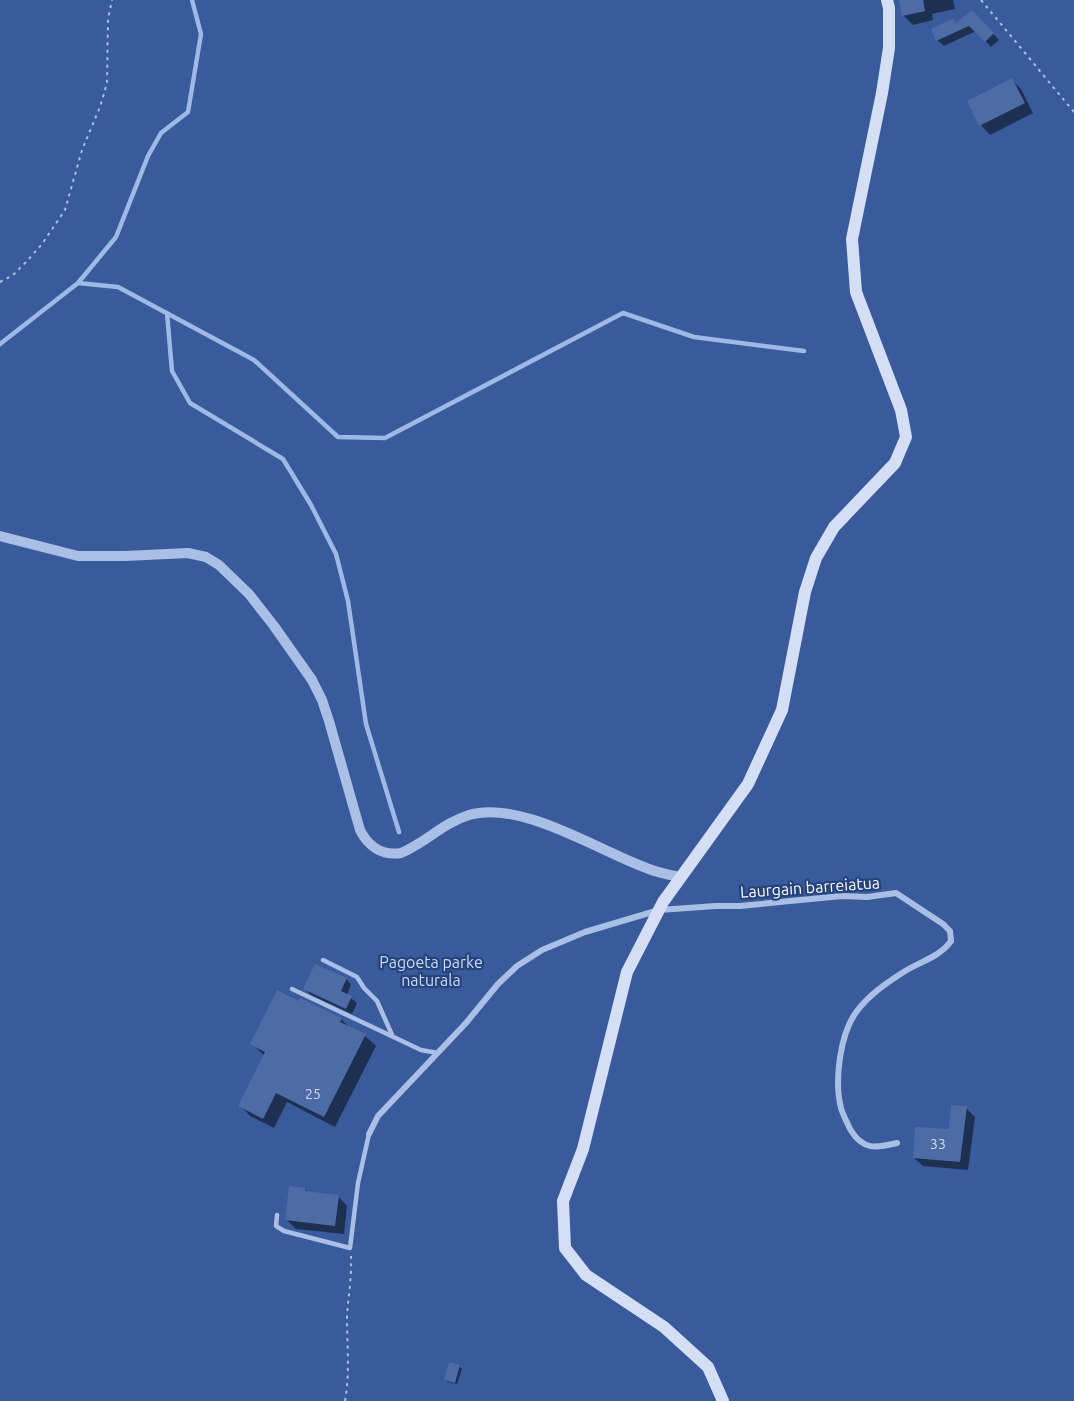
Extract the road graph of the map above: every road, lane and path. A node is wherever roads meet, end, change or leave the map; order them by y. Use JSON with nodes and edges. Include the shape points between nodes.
{"nodes":[{"id":1,"x":112,"y":0,"type":"edge"},
{"id":2,"x":887,"y":0,"type":"edge"},
{"id":3,"x":981,"y":0,"type":"edge"},
{"id":4,"x":1074,"y":112,"type":"edge"},
{"id":5,"x":0,"y":282,"type":"edge"},
{"id":6,"x":0,"y":536,"type":"edge"},
{"id":7,"x":680,"y":877,"type":"junction"},
{"id":8,"x":658,"y":910,"type":"junction"},
{"id":9,"x":323,"y":960,"type":"dead end"},
{"id":10,"x":292,"y":989,"type":"dead end"},
{"id":11,"x":393,"y":1037,"type":"junction"},
{"id":12,"x":438,"y":1053,"type":"junction"},
{"id":13,"x":369,"y":1134,"type":"joint"},
{"id":14,"x":897,"y":1143,"type":"dead end"},
{"id":15,"x":277,"y":1215,"type":"dead end"},
{"id":16,"x":351,"y":1248,"type":"junction"},
{"id":17,"x":345,"y":1401,"type":"edge"},
{"id":18,"x":723,"y":1401,"type":"edge"}],
"edges":[{"from":1,"to":5,"type":"path","via":[[107,83],[65,210],[42,244],[13,275]]},
{"from":2,"to":7,"type":"main road","via":[[889,48],[852,239],[856,292],[901,410],[906,437],[895,463],[834,527],[816,558],[805,592],[782,710],[748,784]]},
{"from":3,"to":4,"type":"path"},
{"from":6,"to":7,"type":"street","via":[[78,556],[188,553],[219,565],[249,594],[312,680],[332,729],[360,830],[378,850],[401,853],[453,821],[480,813],[498,813],[535,820],[651,870]]},
{"from":7,"to":8,"type":"main road"},
{"from":8,"to":12,"type":"street","name":"Laurgain barreiatua","via":[[585,932],[542,950],[517,966]]},
{"from":8,"to":14,"type":"street","name":"Laurgain barreiatua","via":[[896,893],[943,924],[952,936],[941,953],[882,986],[855,1013],[839,1066],[841,1110],[854,1134],[867,1146],[876,1148]]},
{"from":8,"to":18,"type":"main road","via":[[627,972],[583,1149],[563,1201],[566,1248],[586,1275],[664,1327],[708,1367]]},
{"from":9,"to":11,"type":"lane","via":[[357,977],[377,1001]]},
{"from":10,"to":11,"type":"lane"},
{"from":11,"to":12,"type":"lane"},
{"from":12,"to":13,"type":"street","name":"Laurgain barreiatua","via":[[378,1116]]},
{"from":13,"to":16,"type":"lane","via":[[358,1183]]},
{"from":15,"to":16,"type":"lane","via":[[276,1226],[284,1231]]},
{"from":16,"to":17,"type":"path"}]}
